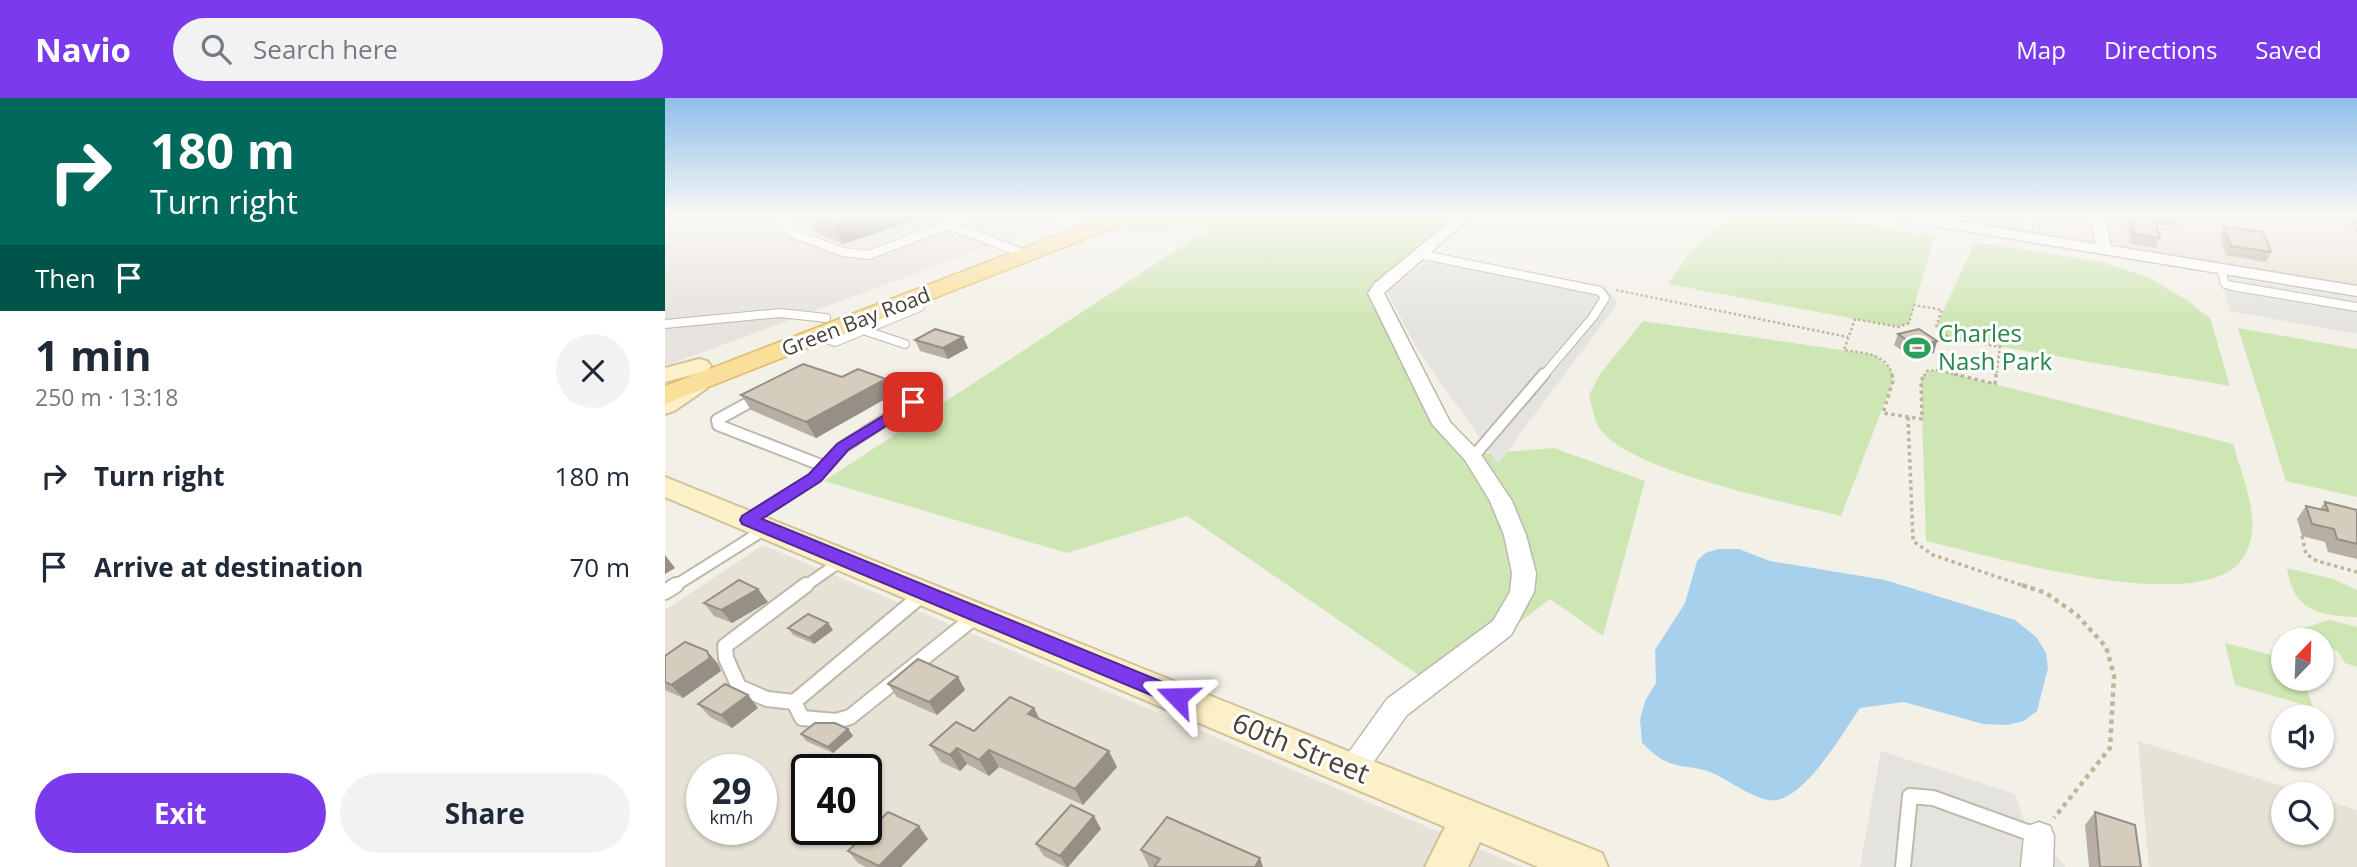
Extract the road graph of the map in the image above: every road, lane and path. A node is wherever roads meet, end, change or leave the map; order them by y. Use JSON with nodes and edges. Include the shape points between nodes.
{"nodes":[{"id":1,"x":843,"y":252,"type":"edge"},
{"id":2,"x":876,"y":252,"type":"edge"},
{"id":3,"x":1017,"y":252,"type":"edge"},
{"id":4,"x":1017,"y":252,"type":"edge"},
{"id":5,"x":1422,"y":252,"type":"edge"},
{"id":6,"x":2121,"y":252,"type":"edge"},
{"id":7,"x":1419,"y":254,"type":"junction"},
{"id":8,"x":2221,"y":269,"type":"junction"},
{"id":9,"x":1600,"y":291,"type":"junction"},
{"id":10,"x":2357,"y":291,"type":"edge"},
{"id":11,"x":913,"y":299,"type":"junction"},
{"id":12,"x":2357,"y":307,"type":"edge"},
{"id":13,"x":665,"y":324,"type":"edge"},
{"id":14,"x":823,"y":327,"type":"junction"},
{"id":15,"x":863,"y":330,"type":"junction"},
{"id":16,"x":1849,"y":337,"type":"junction"},
{"id":17,"x":905,"y":344,"type":"dead end"},
{"id":18,"x":698,"y":375,"type":"junction"},
{"id":19,"x":665,"y":377,"type":"edge"},
{"id":20,"x":770,"y":391,"type":"edge"},
{"id":21,"x":665,"y":396,"type":"edge"},
{"id":22,"x":913,"y":402,"type":"dead end"},
{"id":23,"x":665,"y":406,"type":"edge"},
{"id":24,"x":1908,"y":417,"type":"junction"},
{"id":25,"x":1473,"y":457,"type":"junction"},
{"id":26,"x":826,"y":467,"type":"junction"},
{"id":27,"x":665,"y":486,"type":"edge"},
{"id":28,"x":757,"y":524,"type":"junction"},
{"id":29,"x":2302,"y":536,"type":"dead end"},
{"id":30,"x":843,"y":559,"type":"junction"},
{"id":31,"x":2357,"y":572,"type":"edge"},
{"id":32,"x":665,"y":592,"type":"edge"},
{"id":33,"x":925,"y":593,"type":"junction"},
{"id":34,"x":977,"y":615,"type":"junction"},
{"id":35,"x":794,"y":702,"type":"junction"},
{"id":36,"x":1352,"y":769,"type":"junction"},
{"id":37,"x":1471,"y":818,"type":"junction"},
{"id":38,"x":2039,"y":836,"type":"junction"},
{"id":39,"x":1446,"y":867,"type":"edge"},
{"id":40,"x":1587,"y":867,"type":"edge"},
{"id":41,"x":1903,"y":867,"type":"edge"},
{"id":42,"x":2037,"y":867,"type":"edge"}],
"edges":[{"from":1,"to":2,"type":"lane"},
{"from":3,"to":11,"type":"main road","name":"Green Bay Road"},
{"from":4,"to":14,"type":"main road","name":"Green Bay Road"},
{"from":5,"to":7,"type":"street"},
{"from":6,"to":8,"type":"street"},
{"from":7,"to":9,"type":"lane"},
{"from":7,"to":25,"type":"street","via":[[1376,293],[1443,424]]},
{"from":8,"to":10,"type":"street"},
{"from":8,"to":12,"type":"lane","via":[[2225,284],[2232,286]]},
{"from":9,"to":16,"type":"path","via":[[1628,291]]},
{"from":9,"to":25,"type":"lane","via":[[1605,298],[1593,317]]},
{"from":11,"to":14,"type":"main road","name":"Green Bay Road"},
{"from":11,"to":15,"type":"lane","via":[[920,307]]},
{"from":13,"to":14,"type":"lane","via":[[780,313]]},
{"from":14,"to":15,"type":"lane","via":[[835,342]]},
{"from":14,"to":18,"type":"main road","name":"Green Bay Road"},
{"from":15,"to":17,"type":"lane"},
{"from":16,"to":24,"type":"path","via":[[1844,350],[1876,355],[1891,369],[1893,382],[1883,413]]},
{"from":16,"to":24,"type":"path","via":[[1855,318],[1898,327],[1909,323],[1914,304],[1942,310],[1936,327],[1950,338],[2000,346],[1995,384],[1927,371],[1921,381],[1922,419]]},
{"from":18,"to":19,"type":"street"},
{"from":18,"to":21,"type":"main road","name":"Green Bay Road"},
{"from":18,"to":23,"type":"street"},
{"from":20,"to":26,"type":"lane","via":[[726,414],[717,420],[718,425]]},
{"from":22,"to":26,"type":"lane","via":[[843,447]]},
{"from":24,"to":38,"type":"path","via":[[1913,541],[1933,555],[2046,593],[2077,615],[2106,646],[2114,675],[2111,748]]},
{"from":25,"to":36,"type":"street","via":[[1515,535],[1524,573],[1522,592],[1502,628],[1397,707]]},
{"from":26,"to":28,"type":"lane"},
{"from":27,"to":28,"type":"street","name":"60th Street"},
{"from":28,"to":30,"type":"street","name":"60th Street"},
{"from":28,"to":32,"type":"lane"},
{"from":29,"to":31,"type":"path","via":[[2307,554],[2317,561]]},
{"from":30,"to":33,"type":"street","name":"60th Street"},
{"from":30,"to":35,"type":"lane","via":[[725,646],[739,687],[767,699]]},
{"from":33,"to":34,"type":"street","name":"60th Street"},
{"from":33,"to":35,"type":"lane"},
{"from":34,"to":35,"type":"lane","via":[[850,717],[836,721],[802,718]]},
{"from":34,"to":36,"type":"street","name":"60th Street"},
{"from":36,"to":37,"type":"street","name":"60th Street"},
{"from":37,"to":39,"type":"street"},
{"from":37,"to":40,"type":"street","name":"60th Street"},
{"from":38,"to":41,"type":"lane","via":[[1933,798],[1909,796]]},
{"from":38,"to":42,"type":"street"}]}
